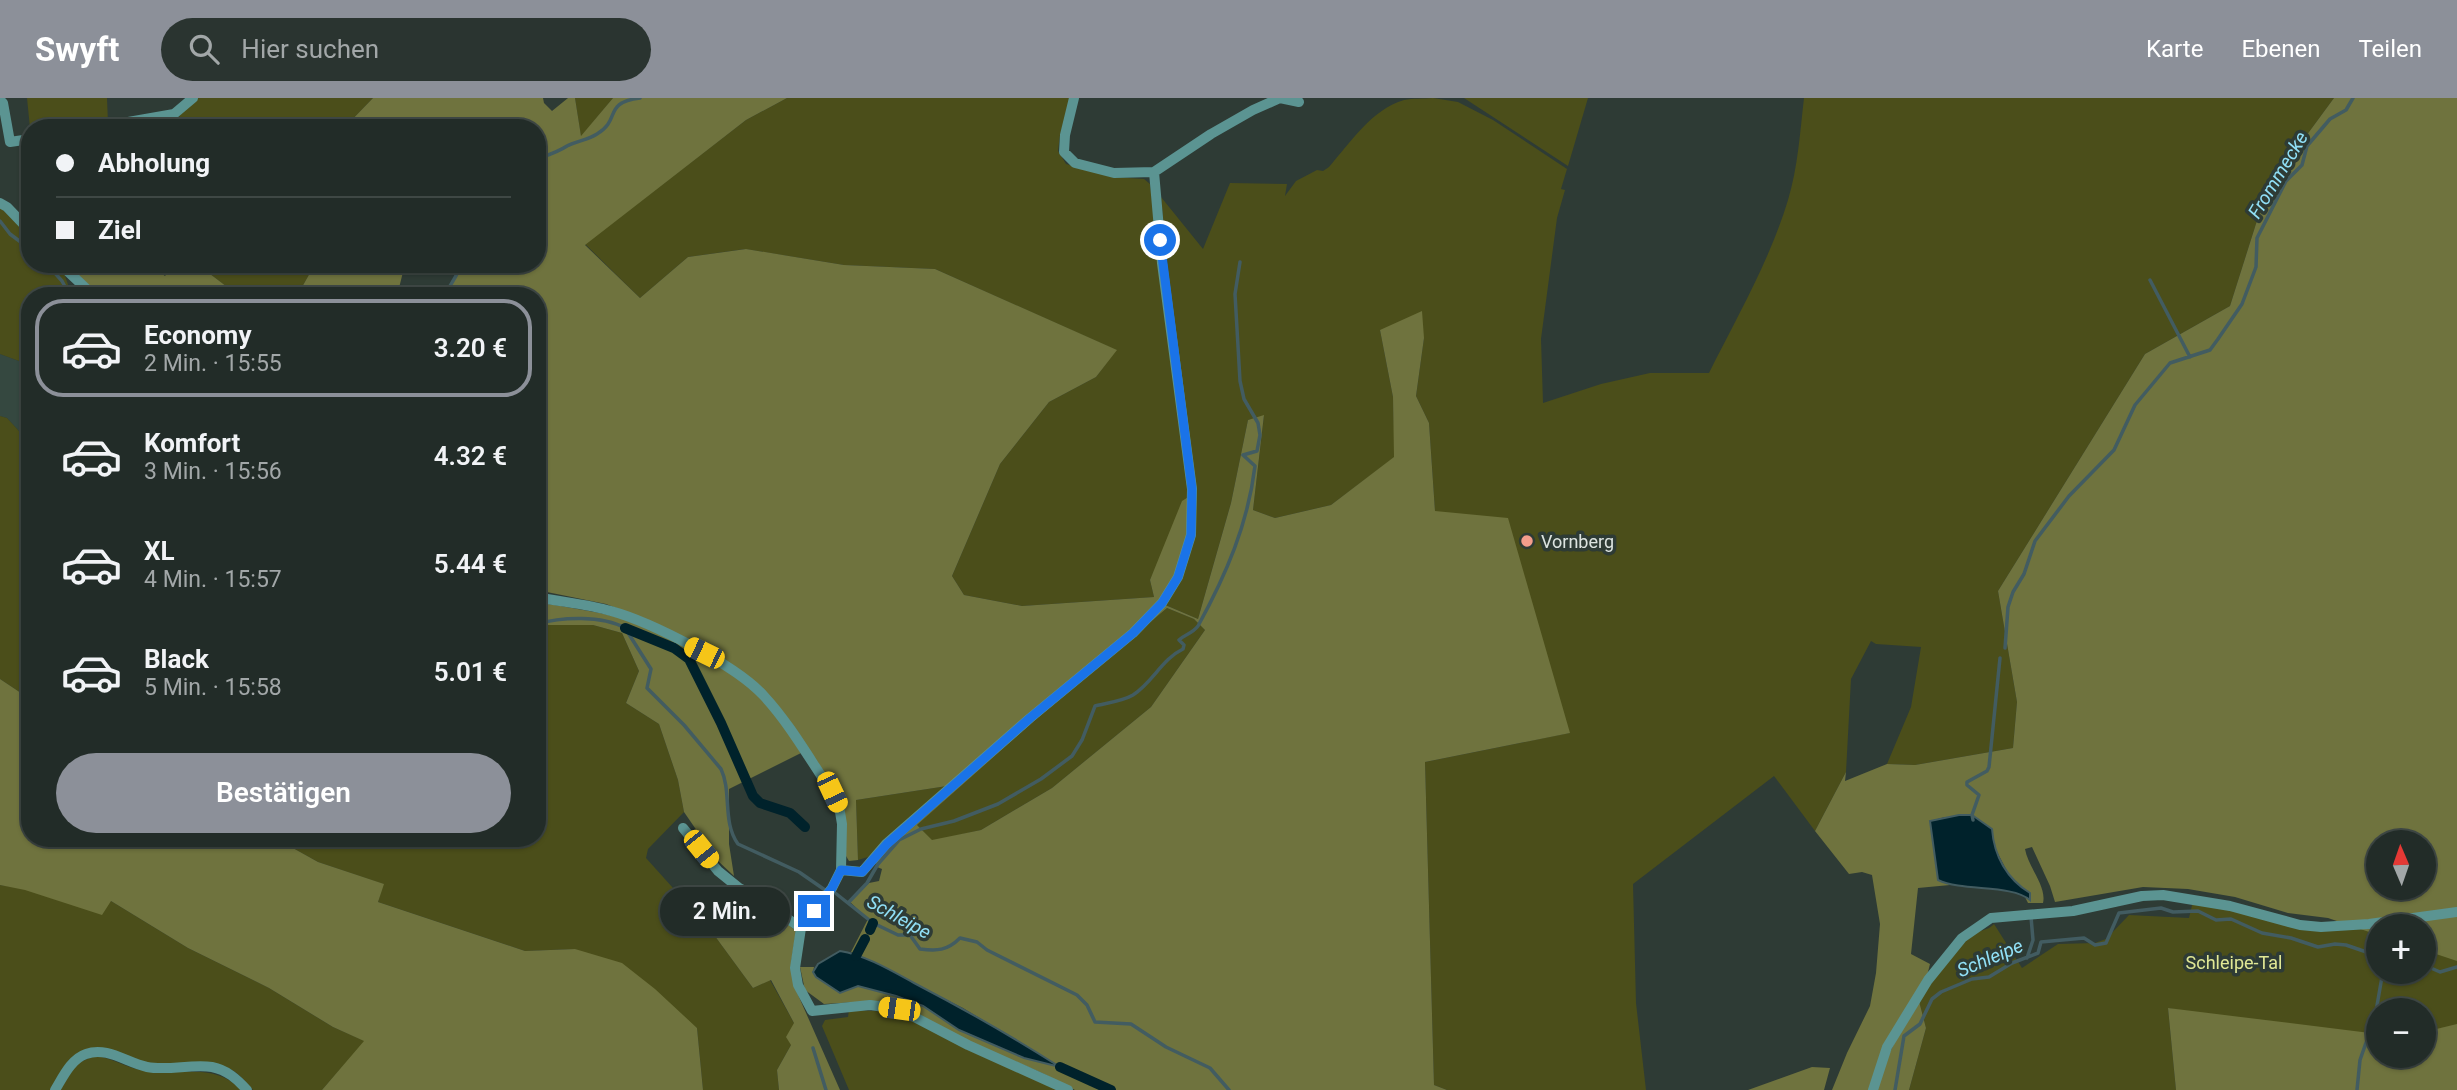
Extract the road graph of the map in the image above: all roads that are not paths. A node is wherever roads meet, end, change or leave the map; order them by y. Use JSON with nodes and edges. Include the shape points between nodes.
{"nodes":[{"id":1,"x":192,"y":98,"type":"edge"},
{"id":2,"x":1074,"y":98,"type":"edge"},
{"id":3,"x":0,"y":100,"type":"edge"},
{"id":4,"x":1299,"y":102,"type":"dead end"},
{"id":5,"x":145,"y":119,"type":"edge"},
{"id":6,"x":21,"y":140,"type":"edge"},
{"id":7,"x":1154,"y":172,"type":"junction"},
{"id":8,"x":0,"y":202,"type":"edge"},
{"id":9,"x":21,"y":222,"type":"edge"},
{"id":10,"x":70,"y":273,"type":"edge"},
{"id":11,"x":84,"y":287,"type":"edge"},
{"id":12,"x":546,"y":599,"type":"edge"},
{"id":13,"x":683,"y":828,"type":"dead end"},
{"id":14,"x":841,"y":870,"type":"junction"},
{"id":15,"x":2457,"y":912,"type":"edge"},
{"id":16,"x":802,"y":928,"type":"junction"},
{"id":17,"x":55,"y":1090,"type":"edge"},
{"id":18,"x":247,"y":1090,"type":"edge"},
{"id":19,"x":1068,"y":1090,"type":"edge"},
{"id":20,"x":1873,"y":1090,"type":"edge"}],
"edges":[{"from":1,"to":5,"type":"street","via":[[174,114]]},
{"from":2,"to":7,"type":"street","via":[[1065,152],[1075,163],[1114,173]]},
{"from":3,"to":6,"type":"street","via":[[10,142]]},
{"from":4,"to":7,"type":"street","via":[[1280,98],[1253,110]]},
{"from":7,"to":14,"type":"street","via":[[1192,489],[1191,535],[1178,577],[1162,603],[1133,633],[887,844],[862,872]]},
{"from":8,"to":9,"type":"street"},
{"from":10,"to":11,"type":"street"},
{"from":12,"to":14,"type":"street","via":[[639,621],[704,653],[762,693],[839,806]]},
{"from":13,"to":16,"type":"street","via":[[718,871]]},
{"from":14,"to":16,"type":"street"},
{"from":15,"to":20,"type":"street","via":[[2321,927],[2163,895],[2073,911],[1991,918],[1962,938],[1928,980],[1887,1047]]},
{"from":16,"to":19,"type":"street","via":[[795,968],[812,1011],[870,1005],[899,1009]]},
{"from":17,"to":18,"type":"street","via":[[74,1060],[103,1052],[148,1068],[211,1067],[237,1078]]}]}
